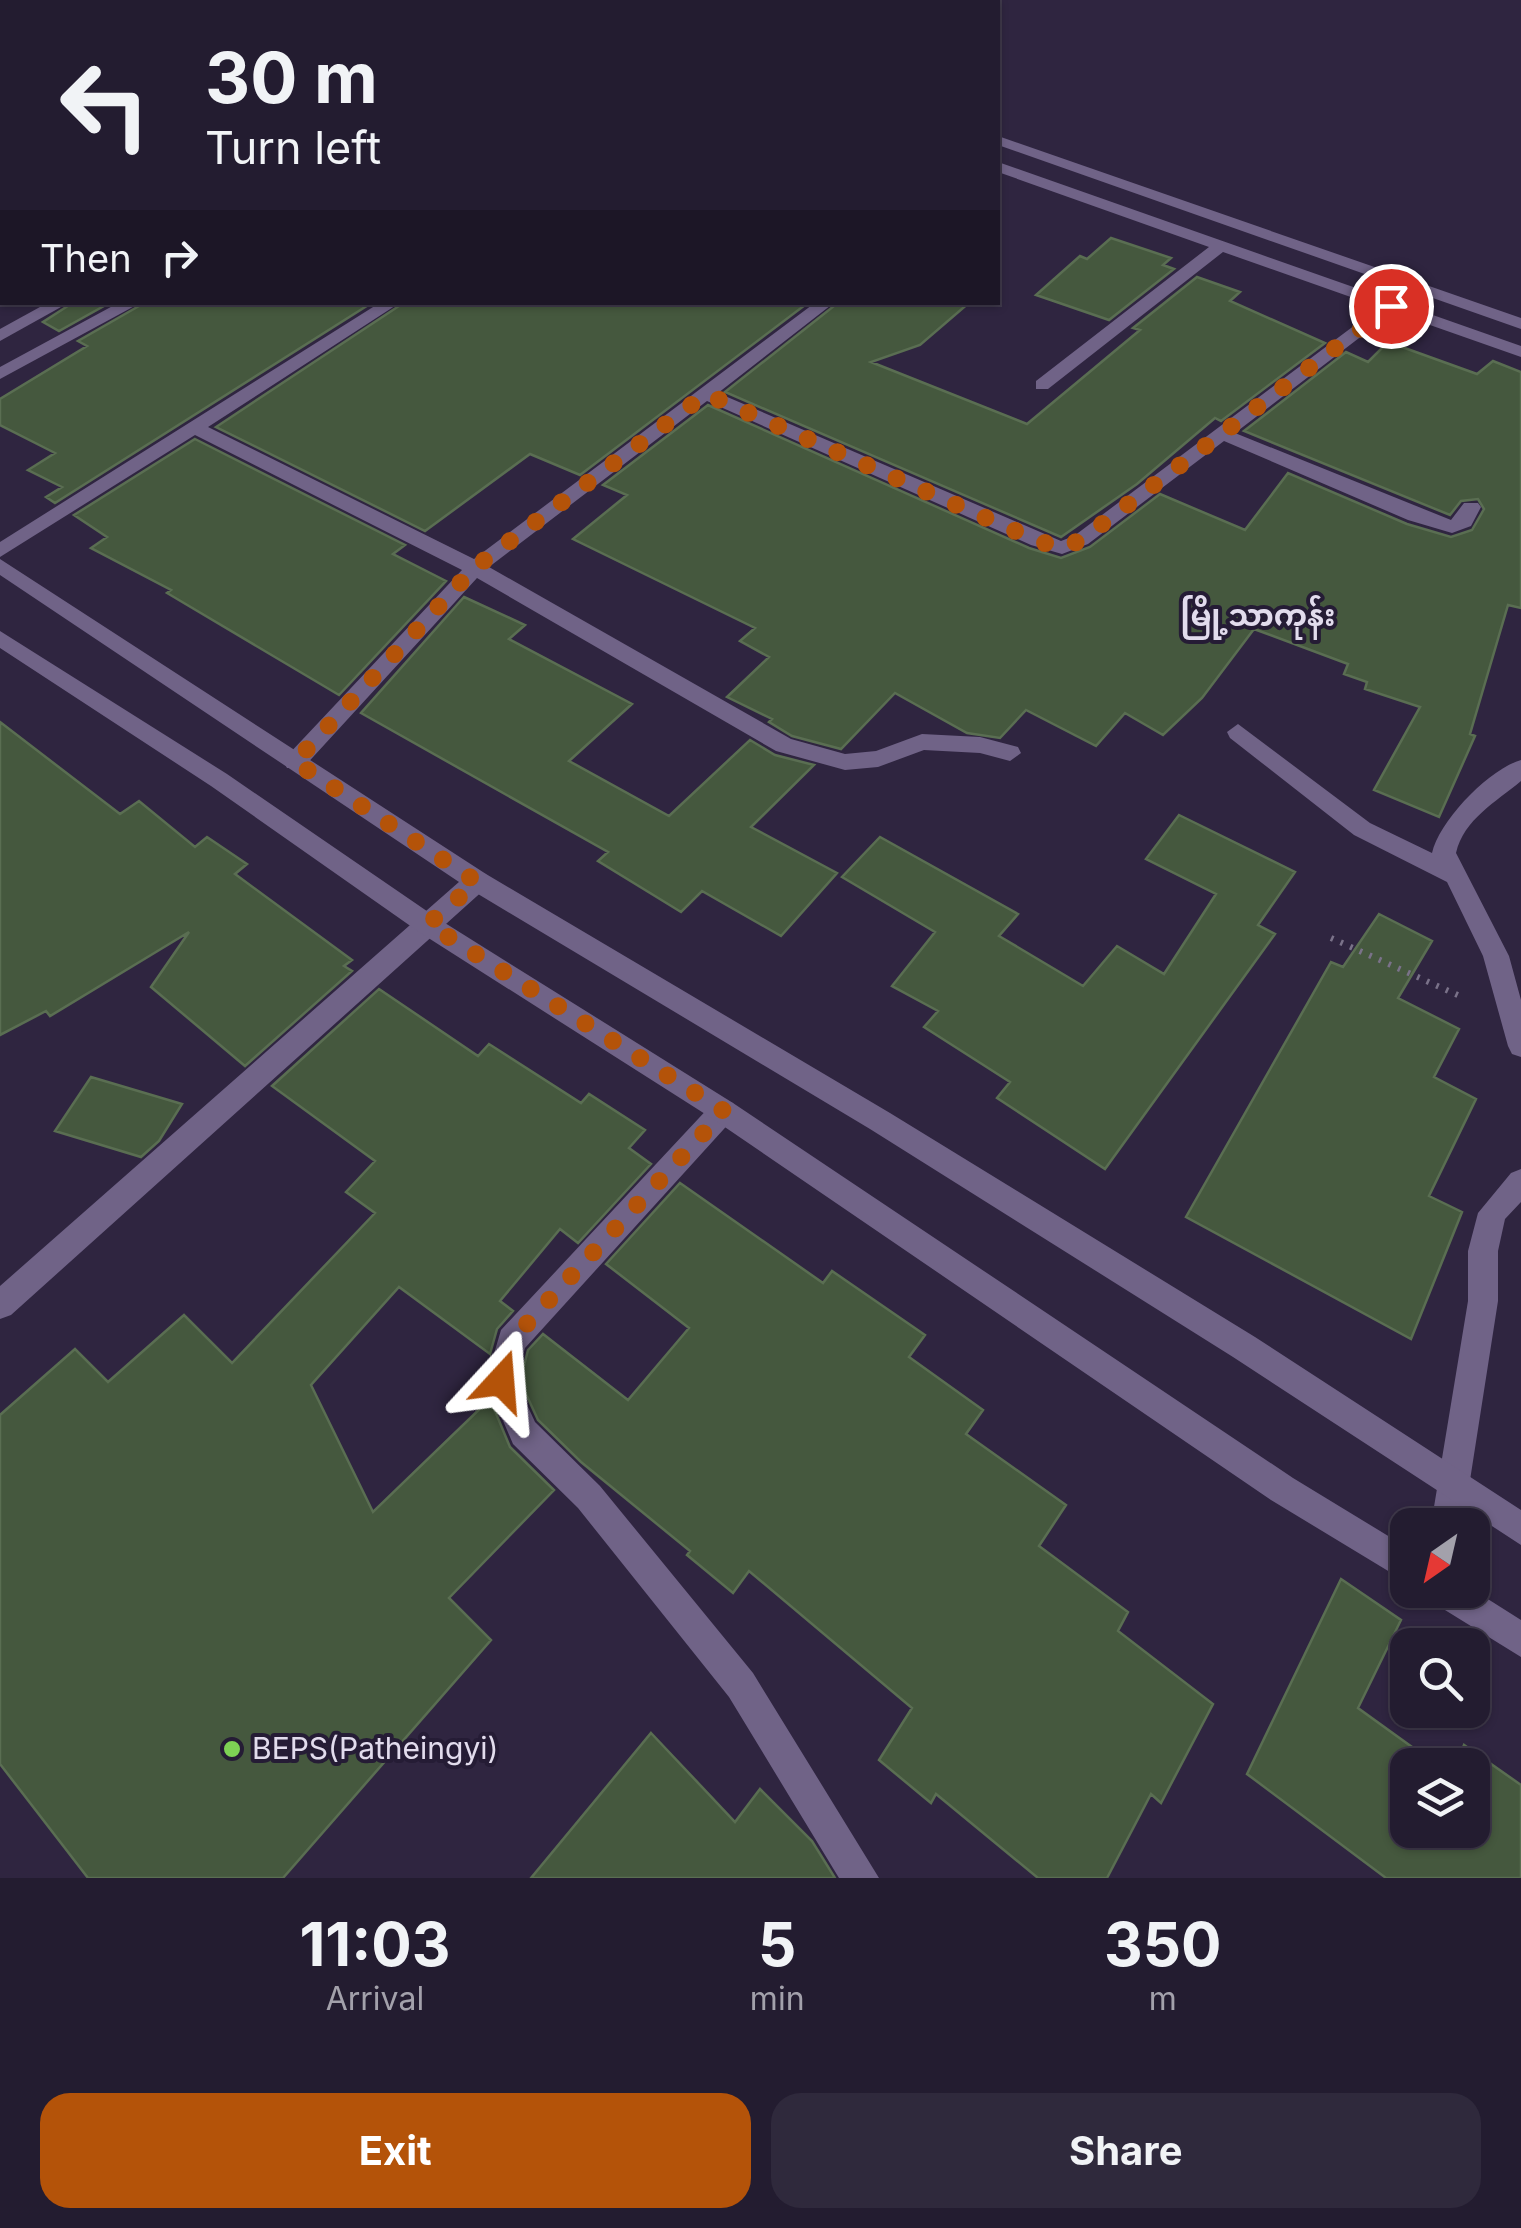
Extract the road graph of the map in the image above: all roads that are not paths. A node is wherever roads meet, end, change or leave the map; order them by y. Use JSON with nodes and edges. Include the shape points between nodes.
{"nodes":[{"id":1,"x":1000,"y":141,"type":"edge"},
{"id":2,"x":1000,"y":170,"type":"edge"},
{"id":3,"x":1221,"y":246,"type":"junction"},
{"id":4,"x":57,"y":305,"type":"edge"},
{"id":5,"x":128,"y":305,"type":"edge"},
{"id":6,"x":388,"y":305,"type":"edge"},
{"id":7,"x":823,"y":305,"type":"edge"},
{"id":8,"x":1391,"y":306,"type":"junction"},
{"id":9,"x":1521,"y":324,"type":"edge"},
{"id":10,"x":0,"y":336,"type":"edge"},
{"id":11,"x":1521,"y":352,"type":"edge"},
{"id":12,"x":0,"y":374,"type":"edge"},
{"id":13,"x":1042,"y":385,"type":"dead end"},
{"id":14,"x":706,"y":394,"type":"junction"},
{"id":15,"x":197,"y":429,"type":"junction"},
{"id":16,"x":1222,"y":434,"type":"junction"},
{"id":17,"x":1471,"y":508,"type":"dead end"},
{"id":18,"x":0,"y":550,"type":"edge"},
{"id":19,"x":0,"y":566,"type":"edge"},
{"id":20,"x":474,"y":568,"type":"junction"},
{"id":21,"x":0,"y":638,"type":"edge"},
{"id":22,"x":1238,"y":732,"type":"dead end"},
{"id":23,"x":1010,"y":753,"type":"dead end"},
{"id":24,"x":295,"y":762,"type":"junction"},
{"id":25,"x":1521,"y":768,"type":"edge"},
{"id":26,"x":1456,"y":876,"type":"junction"},
{"id":27,"x":477,"y":882,"type":"junction"},
{"id":28,"x":428,"y":924,"type":"junction"},
{"id":29,"x":1521,"y":1046,"type":"edge"},
{"id":30,"x":724,"y":1111,"type":"junction"},
{"id":31,"x":1521,"y":1182,"type":"edge"},
{"id":32,"x":0,"y":1305,"type":"edge"},
{"id":33,"x":1454,"y":1486,"type":"junction"},
{"id":34,"x":1449,"y":1508,"type":"edge"},
{"id":35,"x":1521,"y":1529,"type":"edge"},
{"id":36,"x":1390,"y":1556,"type":"edge"},
{"id":37,"x":1472,"y":1608,"type":"edge"},
{"id":38,"x":1521,"y":1640,"type":"edge"},
{"id":39,"x":860,"y":1878,"type":"edge"}],
"edges":[{"from":1,"to":9,"type":"street"},
{"from":2,"to":3,"type":"street"},
{"from":3,"to":8,"type":"street"},
{"from":3,"to":13,"type":"street"},
{"from":4,"to":10,"type":"street"},
{"from":5,"to":12,"type":"street"},
{"from":6,"to":15,"type":"street"},
{"from":7,"to":14,"type":"street"},
{"from":8,"to":11,"type":"street"},
{"from":8,"to":16,"type":"street"},
{"from":14,"to":16,"type":"street","via":[[1062,548]]},
{"from":14,"to":20,"type":"street"},
{"from":15,"to":18,"type":"street"},
{"from":15,"to":20,"type":"street"},
{"from":16,"to":17,"type":"street","via":[[1434,522],[1452,527]]},
{"from":19,"to":24,"type":"street"},
{"from":20,"to":23,"type":"street","via":[[784,745],[845,762],[878,760],[922,742]]},
{"from":20,"to":24,"type":"street"},
{"from":21,"to":28,"type":"street"},
{"from":22,"to":26,"type":"street","via":[[1362,829]]},
{"from":24,"to":27,"type":"street"},
{"from":25,"to":26,"type":"street","via":[[1446,835],[1444,853]]},
{"from":26,"to":29,"type":"street","via":[[1496,956]]},
{"from":27,"to":28,"type":"street"},
{"from":27,"to":33,"type":"street","via":[[896,1131]]},
{"from":28,"to":30,"type":"street"},
{"from":28,"to":32,"type":"street"},
{"from":30,"to":36,"type":"street"},
{"from":30,"to":39,"type":"street","via":[[512,1340],[501,1381],[524,1433],[589,1497],[742,1685]]},
{"from":31,"to":33,"type":"street","via":[[1492,1213],[1483,1251],[1483,1301]]},
{"from":33,"to":34,"type":"street"},
{"from":33,"to":35,"type":"street"},
{"from":37,"to":38,"type":"street"}]}
